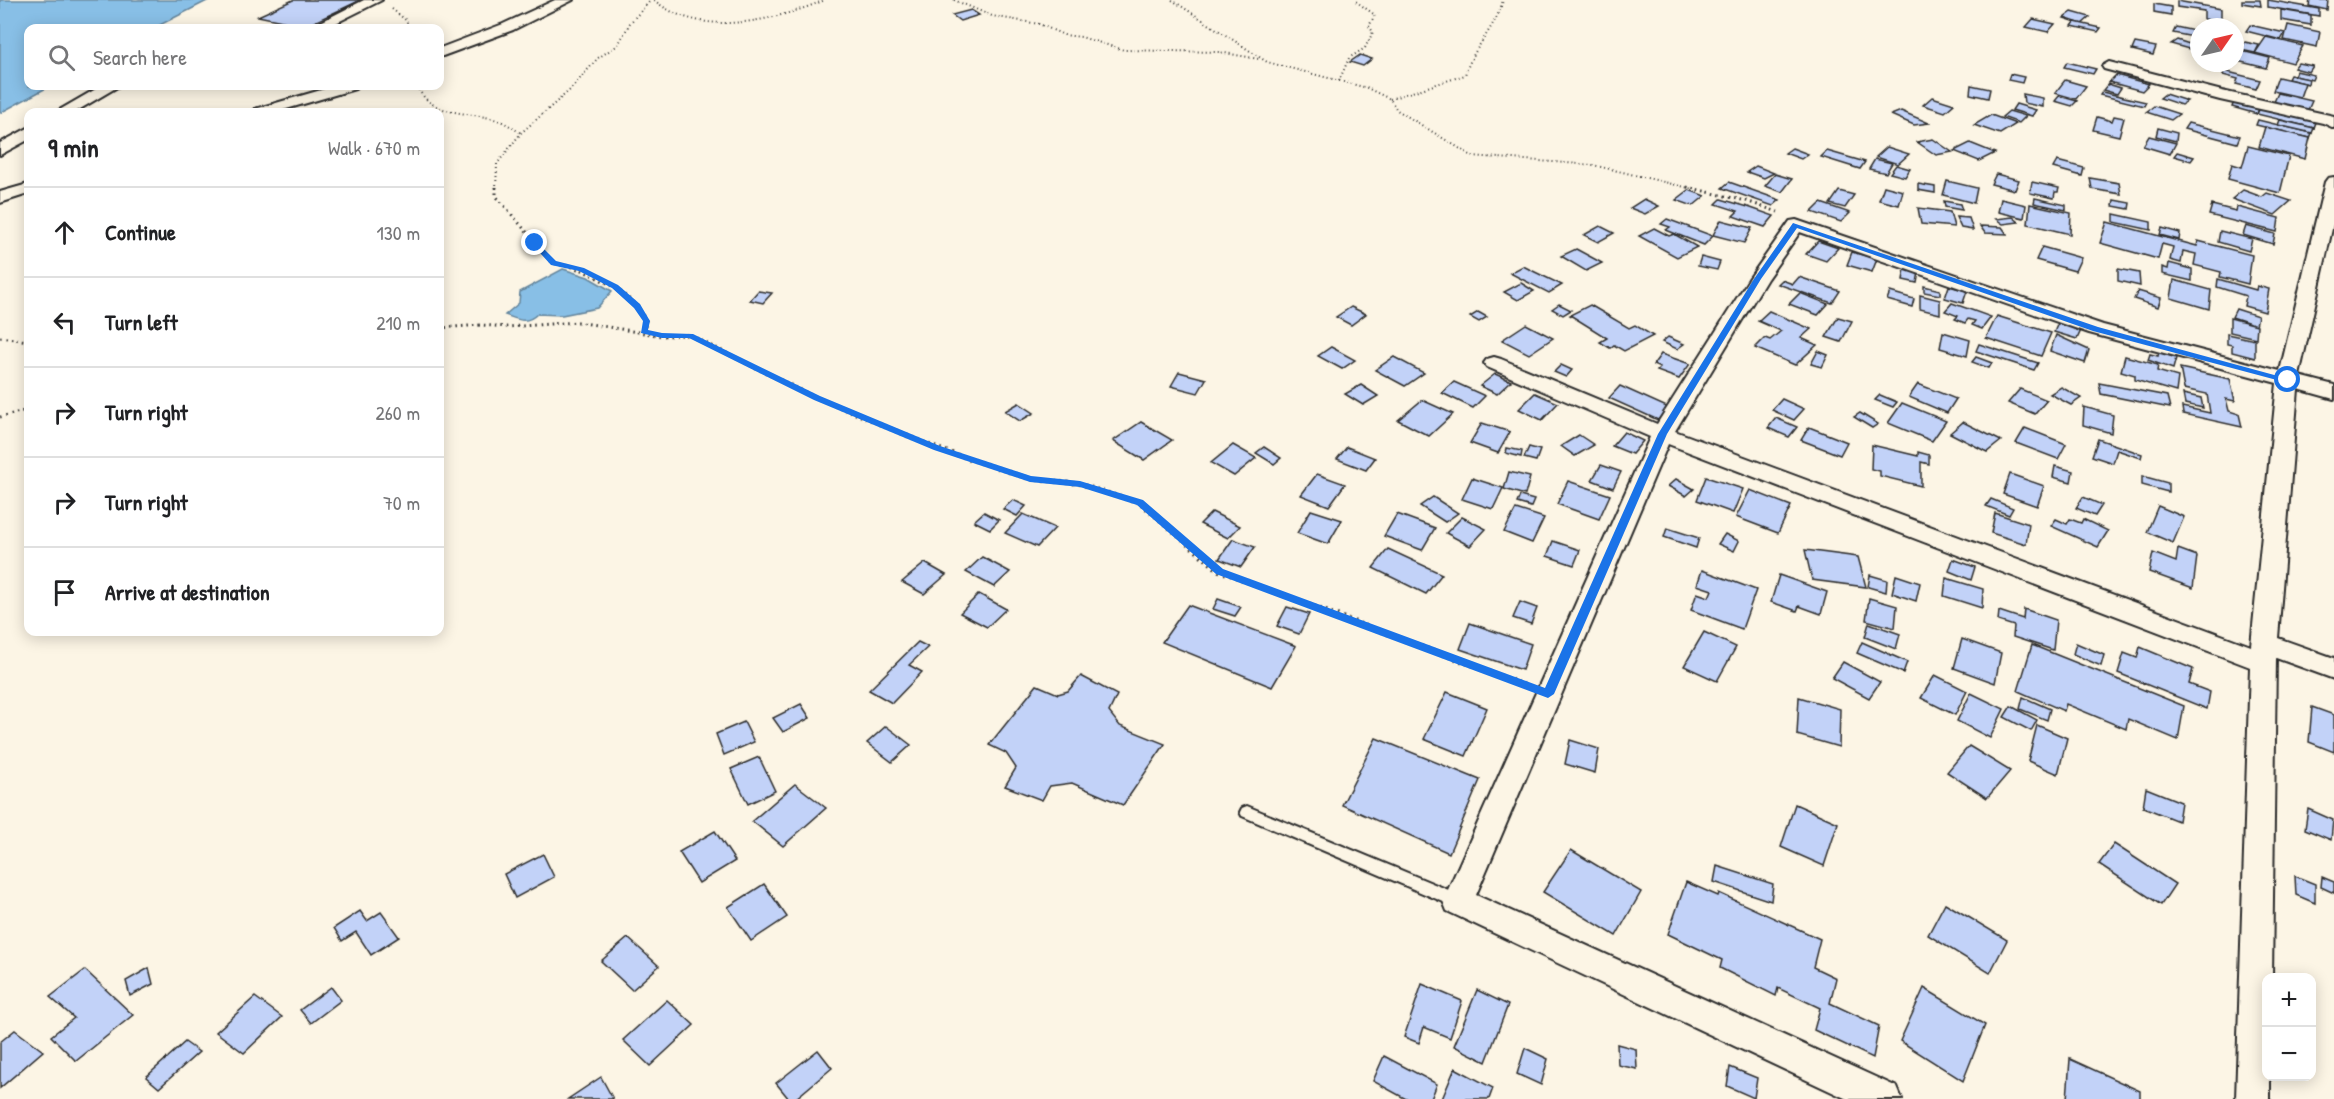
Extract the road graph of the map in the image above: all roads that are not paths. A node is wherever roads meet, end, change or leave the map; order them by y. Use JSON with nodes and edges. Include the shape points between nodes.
{"nodes":[{"id":1,"x":375,"y":0,"type":"edge"},
{"id":2,"x":566,"y":0,"type":"edge"},
{"id":3,"x":324,"y":24,"type":"edge"},
{"id":4,"x":444,"y":51,"type":"edge"},
{"id":5,"x":2109,"y":66,"type":"dead end"},
{"id":6,"x":104,"y":90,"type":"edge"},
{"id":7,"x":336,"y":90,"type":"edge"},
{"id":8,"x":71,"y":108,"type":"edge"},
{"id":9,"x":275,"y":108,"type":"edge"},
{"id":10,"x":2332,"y":119,"type":"edge"},
{"id":11,"x":24,"y":135,"type":"edge"},
{"id":12,"x":0,"y":150,"type":"edge"},
{"id":13,"x":2334,"y":182,"type":"edge"},
{"id":14,"x":24,"y":190,"type":"edge"},
{"id":15,"x":0,"y":198,"type":"edge"},
{"id":16,"x":1494,"y":363,"type":"dead end"},
{"id":17,"x":2288,"y":380,"type":"junction"},
{"id":18,"x":2334,"y":392,"type":"edge"},
{"id":19,"x":1662,"y":434,"type":"junction"},
{"id":20,"x":2264,"y":652,"type":"junction"},
{"id":21,"x":2334,"y":669,"type":"edge"},
{"id":22,"x":1247,"y":812,"type":"dead end"},
{"id":23,"x":1458,"y":901,"type":"junction"},
{"id":24,"x":1885,"y":1099,"type":"edge"},
{"id":25,"x":2253,"y":1099,"type":"edge"}],
"edges":[{"from":1,"to":3,"type":"street"},
{"from":2,"to":4,"type":"street"},
{"from":5,"to":10,"type":"street"},
{"from":6,"to":8,"type":"street"},
{"from":7,"to":9,"type":"street"},
{"from":11,"to":12,"type":"street"},
{"from":13,"to":17,"type":"street"},
{"from":14,"to":15,"type":"street"},
{"from":16,"to":19,"type":"street"},
{"from":17,"to":18,"type":"street"},
{"from":17,"to":19,"type":"street","via":[[2096,329],[1796,225]]},
{"from":17,"to":20,"type":"street"},
{"from":19,"to":20,"type":"street"},
{"from":19,"to":23,"type":"street"},
{"from":20,"to":21,"type":"street"},
{"from":20,"to":25,"type":"street"},
{"from":22,"to":23,"type":"lane"},
{"from":23,"to":24,"type":"street"}]}
